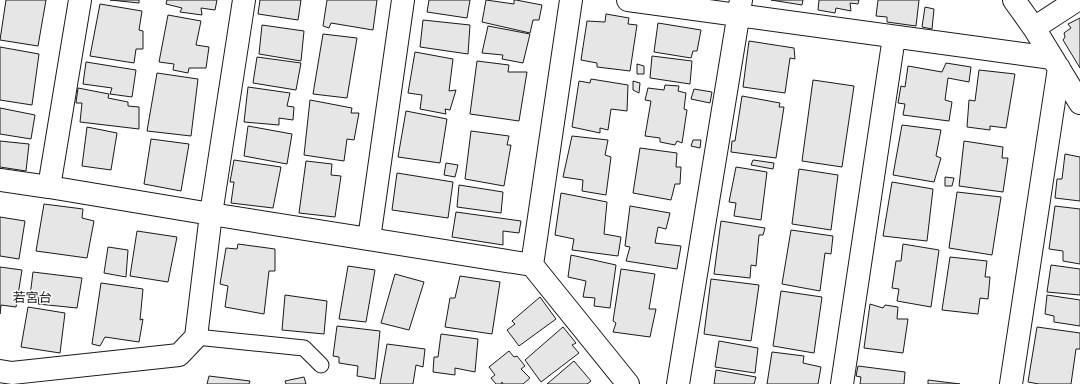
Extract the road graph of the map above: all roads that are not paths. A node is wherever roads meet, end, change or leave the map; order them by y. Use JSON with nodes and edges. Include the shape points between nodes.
{"nodes":[{"id":1,"x":80,"y":0,"type":"edge"},
{"id":2,"x":244,"y":0,"type":"edge"},
{"id":3,"x":403,"y":0,"type":"edge"},
{"id":4,"x":570,"y":0,"type":"edge"},
{"id":5,"x":628,"y":0,"type":"edge"},
{"id":6,"x":1014,"y":0,"type":"edge"},
{"id":7,"x":1077,"y":0,"type":"edge"},
{"id":8,"x":739,"y":8,"type":"edge"},
{"id":9,"x":1034,"y":28,"type":"junction"},
{"id":10,"x":894,"y":37,"type":"junction"},
{"id":11,"x":1056,"y":63,"type":"junction"},
{"id":12,"x":1080,"y":103,"type":"edge"},
{"id":13,"x":0,"y":180,"type":"edge"},
{"id":14,"x":49,"y":187,"type":"junction"},
{"id":15,"x":211,"y":214,"type":"junction"},
{"id":16,"x":369,"y":239,"type":"junction"},
{"id":17,"x":532,"y":265,"type":"junction"},
{"id":18,"x":196,"y":337,"type":"junction"},
{"id":19,"x":321,"y":365,"type":"dead end"},
{"id":20,"x":9,"y":376,"type":"edge"},
{"id":21,"x":628,"y":384,"type":"edge"},
{"id":22,"x":678,"y":384,"type":"edge"},
{"id":23,"x":842,"y":384,"type":"edge"},
{"id":24,"x":1011,"y":384,"type":"edge"}],
"edges":[{"from":1,"to":14,"type":"street"},
{"from":2,"to":15,"type":"street"},
{"from":3,"to":16,"type":"street"},
{"from":4,"to":17,"type":"street"},
{"from":5,"to":8,"type":"street"},
{"from":6,"to":9,"type":"street"},
{"from":7,"to":9,"type":"street"},
{"from":8,"to":10,"type":"street"},
{"from":8,"to":22,"type":"street"},
{"from":9,"to":11,"type":"street"},
{"from":10,"to":11,"type":"street"},
{"from":10,"to":23,"type":"street"},
{"from":11,"to":12,"type":"street"},
{"from":11,"to":24,"type":"street"},
{"from":13,"to":14,"type":"street"},
{"from":14,"to":15,"type":"street"},
{"from":15,"to":16,"type":"street"},
{"from":15,"to":18,"type":"street"},
{"from":16,"to":17,"type":"street"},
{"from":17,"to":21,"type":"street"},
{"from":18,"to":19,"type":"lane","via":[[304,348]]},
{"from":18,"to":20,"type":"street","via":[[179,355]]}]}
